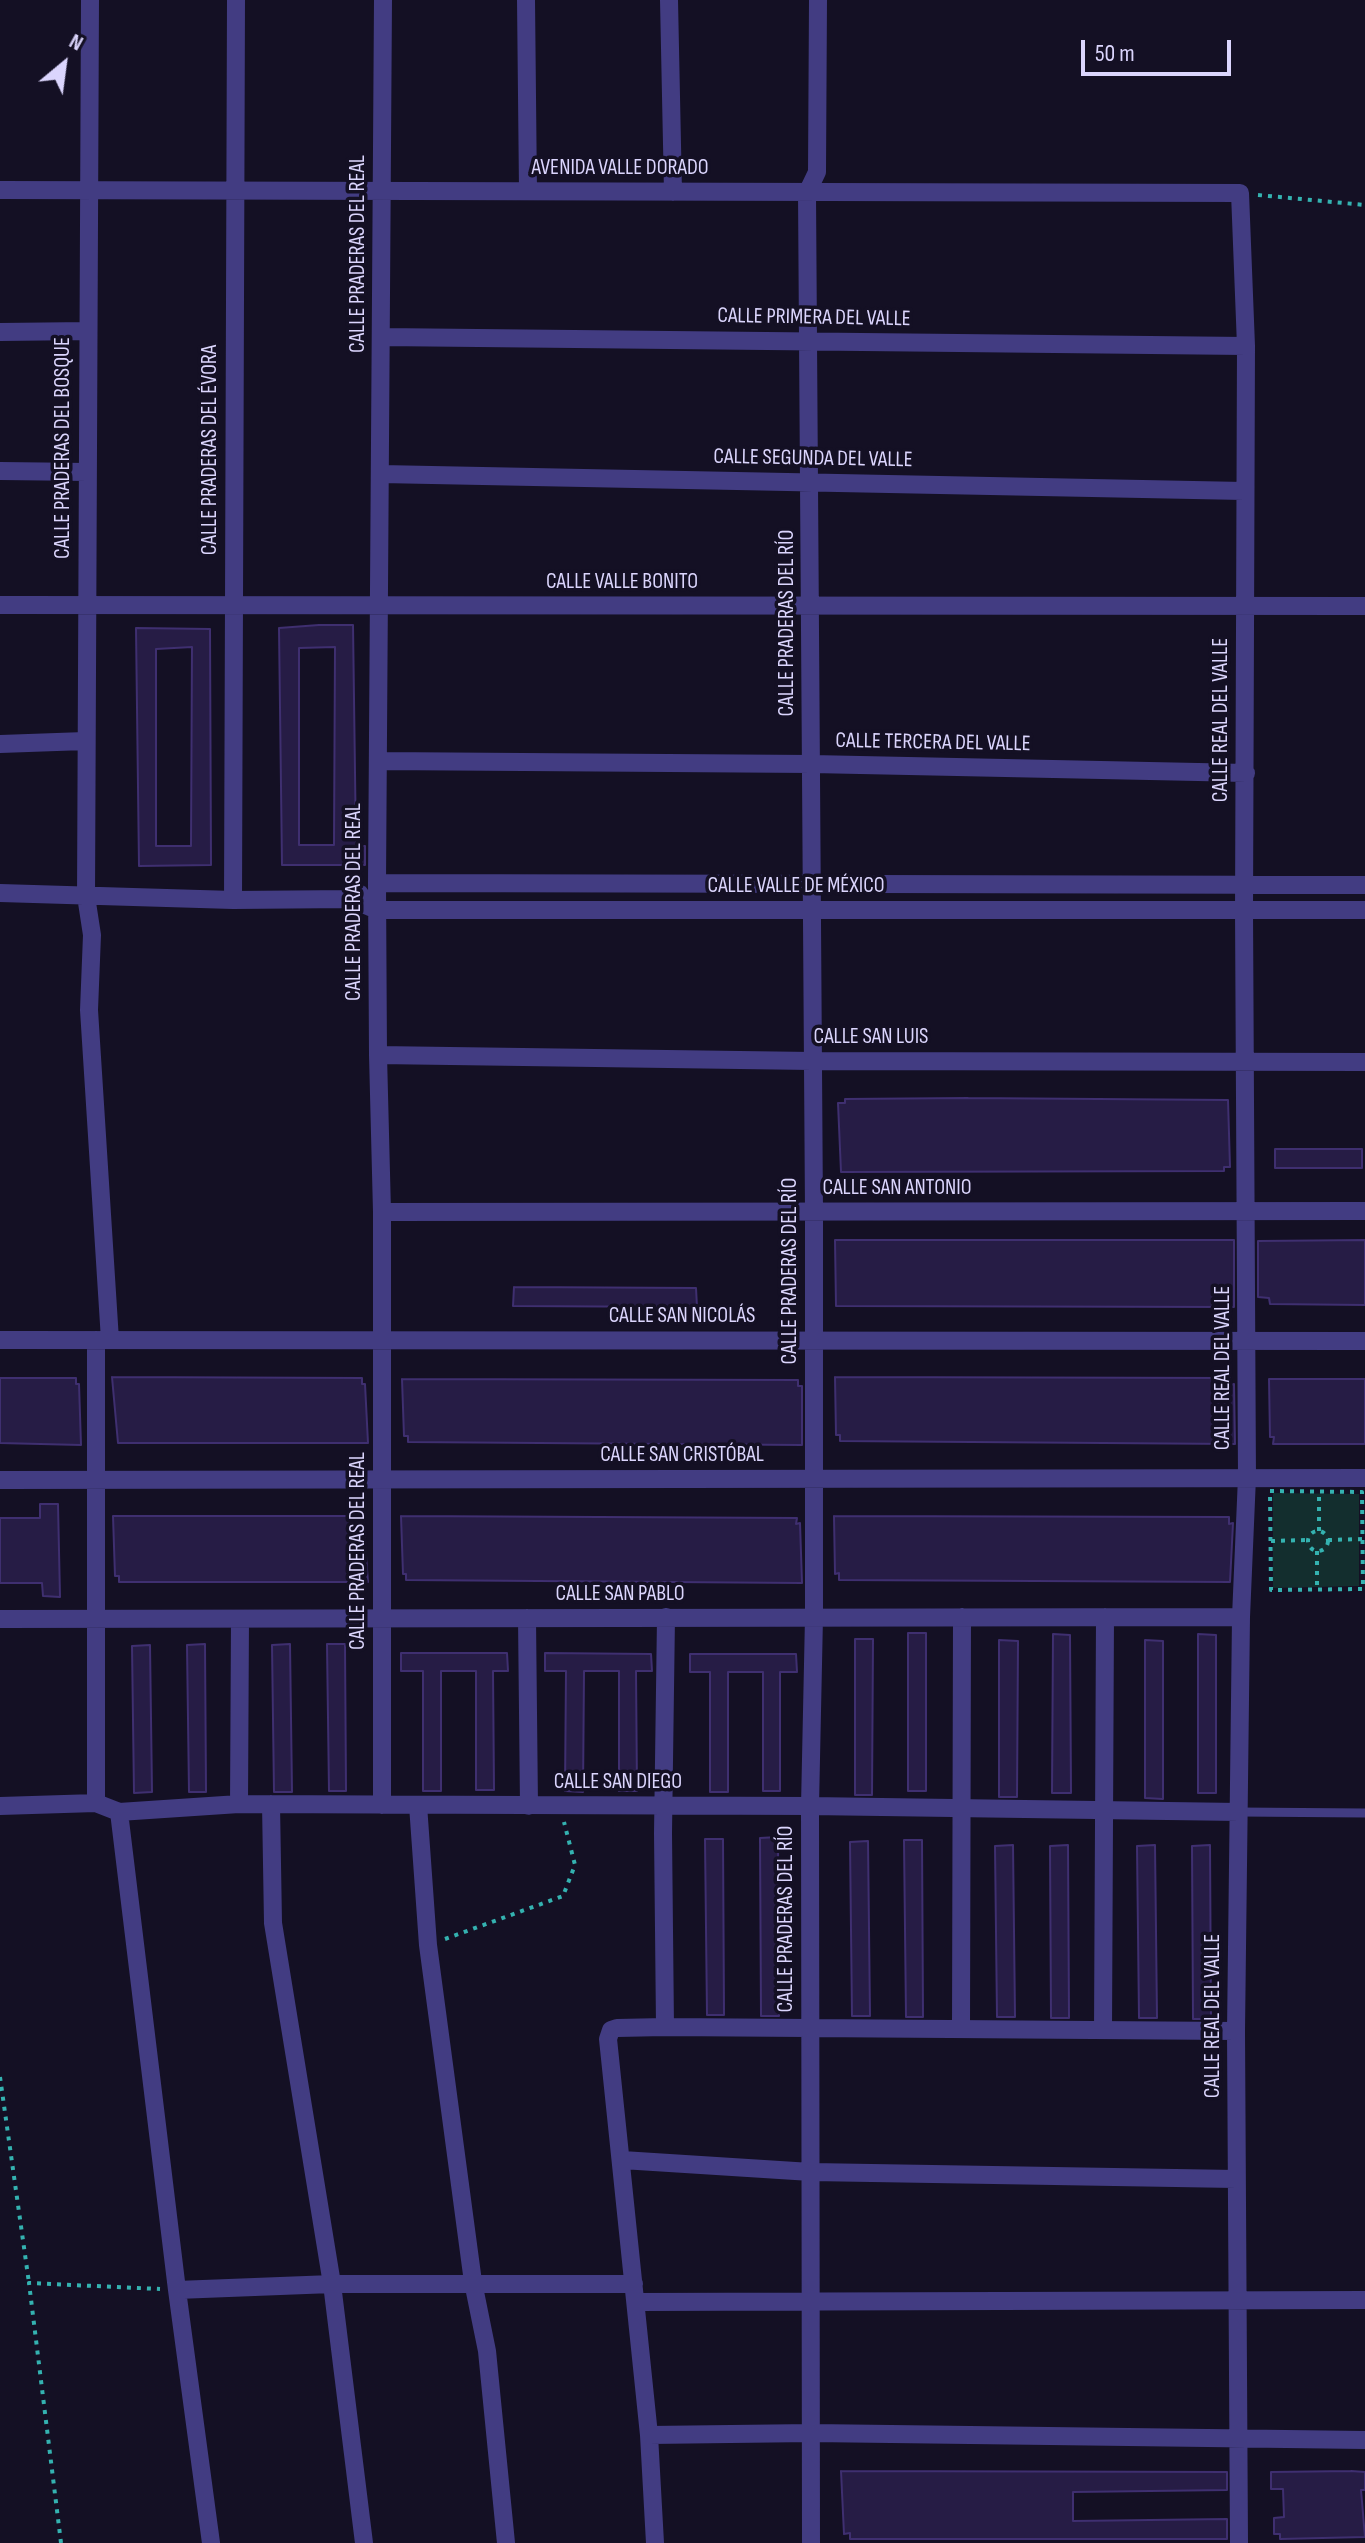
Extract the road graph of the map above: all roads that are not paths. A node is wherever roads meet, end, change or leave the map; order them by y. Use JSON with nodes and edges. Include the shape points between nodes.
{"nodes":[{"id":1,"x":90,"y":0,"type":"edge"},
{"id":2,"x":236,"y":0,"type":"edge"},
{"id":3,"x":383,"y":0,"type":"edge"},
{"id":4,"x":526,"y":0,"type":"edge"},
{"id":5,"x":669,"y":0,"type":"edge"},
{"id":6,"x":818,"y":0,"type":"edge"},
{"id":7,"x":88,"y":189,"type":"junction"},
{"id":8,"x":0,"y":190,"type":"edge"},
{"id":9,"x":382,"y":191,"type":"junction"},
{"id":10,"x":528,"y":191,"type":"junction"},
{"id":11,"x":235,"y":192,"type":"junction"},
{"id":12,"x":673,"y":192,"type":"junction"},
{"id":13,"x":807,"y":193,"type":"junction"},
{"id":14,"x":1240,"y":193,"type":"joint"},
{"id":15,"x":88,"y":331,"type":"junction"},
{"id":16,"x":0,"y":332,"type":"edge"},
{"id":17,"x":382,"y":337,"type":"junction"},
{"id":18,"x":809,"y":342,"type":"junction"},
{"id":19,"x":1246,"y":346,"type":"junction"},
{"id":20,"x":0,"y":471,"type":"edge"},
{"id":21,"x":87,"y":472,"type":"junction"},
{"id":22,"x":381,"y":474,"type":"junction"},
{"id":23,"x":810,"y":483,"type":"junction"},
{"id":24,"x":1244,"y":491,"type":"junction"},
{"id":25,"x":0,"y":605,"type":"edge"},
{"id":26,"x":87,"y":606,"type":"junction"},
{"id":27,"x":234,"y":606,"type":"junction"},
{"id":28,"x":379,"y":606,"type":"junction"},
{"id":29,"x":1365,"y":606,"type":"edge"},
{"id":30,"x":811,"y":607,"type":"junction"},
{"id":31,"x":1245,"y":608,"type":"junction"},
{"id":32,"x":85,"y":741,"type":"junction"},
{"id":33,"x":0,"y":744,"type":"edge"},
{"id":34,"x":379,"y":761,"type":"junction"},
{"id":35,"x":812,"y":764,"type":"junction"},
{"id":36,"x":1246,"y":773,"type":"junction"},
{"id":37,"x":377,"y":883,"type":"junction"},
{"id":38,"x":813,"y":884,"type":"junction"},
{"id":39,"x":1245,"y":885,"type":"junction"},
{"id":40,"x":1365,"y":885,"type":"edge"},
{"id":41,"x":0,"y":893,"type":"edge"},
{"id":42,"x":86,"y":896,"type":"junction"},
{"id":43,"x":351,"y":899,"type":"junction"},
{"id":44,"x":233,"y":900,"type":"junction"},
{"id":45,"x":377,"y":910,"type":"junction"},
{"id":46,"x":813,"y":910,"type":"junction"},
{"id":47,"x":1244,"y":910,"type":"junction"},
{"id":48,"x":1365,"y":910,"type":"edge"},
{"id":49,"x":378,"y":1055,"type":"junction"},
{"id":50,"x":812,"y":1061,"type":"junction"},
{"id":51,"x":1245,"y":1062,"type":"junction"},
{"id":52,"x":1365,"y":1062,"type":"edge"},
{"id":53,"x":1247,"y":1211,"type":"junction"},
{"id":54,"x":1365,"y":1211,"type":"edge"},
{"id":55,"x":382,"y":1212,"type":"junction"},
{"id":56,"x":814,"y":1212,"type":"junction"},
{"id":57,"x":0,"y":1340,"type":"edge"},
{"id":58,"x":103,"y":1340,"type":"junction"},
{"id":59,"x":381,"y":1340,"type":"junction"},
{"id":60,"x":814,"y":1340,"type":"junction"},
{"id":61,"x":1247,"y":1340,"type":"junction"},
{"id":62,"x":1365,"y":1341,"type":"edge"},
{"id":63,"x":1247,"y":1477,"type":"junction"},
{"id":64,"x":814,"y":1478,"type":"junction"},
{"id":65,"x":1365,"y":1478,"type":"edge"},
{"id":66,"x":381,"y":1479,"type":"junction"},
{"id":67,"x":0,"y":1480,"type":"edge"},
{"id":68,"x":96,"y":1480,"type":"junction"},
{"id":69,"x":666,"y":1617,"type":"junction"},
{"id":70,"x":814,"y":1617,"type":"junction"},
{"id":71,"x":962,"y":1617,"type":"junction"},
{"id":72,"x":1105,"y":1617,"type":"junction"},
{"id":73,"x":1241,"y":1617,"type":"junction"},
{"id":74,"x":382,"y":1618,"type":"junction"},
{"id":75,"x":527,"y":1618,"type":"junction"},
{"id":76,"x":0,"y":1619,"type":"edge"},
{"id":77,"x":96,"y":1619,"type":"junction"},
{"id":78,"x":240,"y":1619,"type":"junction"},
{"id":79,"x":96,"y":1803,"type":"junction"},
{"id":80,"x":239,"y":1804,"type":"junction"},
{"id":81,"x":271,"y":1804,"type":"junction"},
{"id":82,"x":382,"y":1805,"type":"junction"},
{"id":83,"x":418,"y":1805,"type":"junction"},
{"id":84,"x":0,"y":1806,"type":"edge"},
{"id":85,"x":529,"y":1806,"type":"junction"},
{"id":86,"x":664,"y":1806,"type":"junction"},
{"id":87,"x":810,"y":1806,"type":"junction"},
{"id":88,"x":961,"y":1809,"type":"junction"},
{"id":89,"x":1106,"y":1810,"type":"junction"},
{"id":90,"x":119,"y":1812,"type":"junction"},
{"id":91,"x":1239,"y":1812,"type":"junction"},
{"id":92,"x":1365,"y":1813,"type":"edge"},
{"id":93,"x":665,"y":2027,"type":"junction"},
{"id":94,"x":811,"y":2029,"type":"junction"},
{"id":95,"x":961,"y":2029,"type":"junction"},
{"id":96,"x":1103,"y":2030,"type":"junction"},
{"id":97,"x":1236,"y":2031,"type":"junction"},
{"id":98,"x":622,"y":2160,"type":"junction"},
{"id":99,"x":811,"y":2172,"type":"junction"},
{"id":100,"x":1236,"y":2179,"type":"junction"},
{"id":101,"x":473,"y":2282,"type":"junction"},
{"id":102,"x":332,"y":2284,"type":"junction"},
{"id":103,"x":177,"y":2290,"type":"junction"},
{"id":104,"x":635,"y":2293,"type":"junction"},
{"id":105,"x":1365,"y":2300,"type":"edge"},
{"id":106,"x":812,"y":2302,"type":"junction"},
{"id":107,"x":1236,"y":2302,"type":"junction"},
{"id":108,"x":812,"y":2433,"type":"junction"},
{"id":109,"x":649,"y":2435,"type":"junction"},
{"id":110,"x":1238,"y":2437,"type":"junction"},
{"id":111,"x":1365,"y":2440,"type":"edge"},
{"id":112,"x":211,"y":2543,"type":"edge"},
{"id":113,"x":364,"y":2543,"type":"edge"},
{"id":114,"x":506,"y":2543,"type":"edge"},
{"id":115,"x":655,"y":2543,"type":"edge"},
{"id":116,"x":811,"y":2543,"type":"edge"},
{"id":117,"x":1239,"y":2543,"type":"edge"}],
"edges":[{"from":1,"to":7,"type":"street","name":"CALLE PRADERAS DEL BOSQUE"},
{"from":2,"to":11,"type":"street","name":"CALLE PRADERAS DEL ÉVORA"},
{"from":3,"to":9,"type":"street","name":"CALLE PRADERAS DEL REAL"},
{"from":4,"to":10,"type":"street"},
{"from":5,"to":12,"type":"street"},
{"from":6,"to":13,"type":"street","name":"CALLE PRADERAS DEL RÍO","via":[[817,172]]},
{"from":7,"to":8,"type":"street","name":"AVENIDA VALLE DORADO"},
{"from":7,"to":11,"type":"street","name":"AVENIDA VALLE DORADO"},
{"from":7,"to":15,"type":"street","name":"CALLE PRADERAS DEL BOSQUE"},
{"from":9,"to":10,"type":"street","name":"AVENIDA VALLE DORADO"},
{"from":9,"to":11,"type":"street","name":"AVENIDA VALLE DORADO"},
{"from":9,"to":17,"type":"street","name":"CALLE PRADERAS DEL REAL"},
{"from":10,"to":12,"type":"street","name":"AVENIDA VALLE DORADO"},
{"from":11,"to":27,"type":"street","name":"CALLE PRADERAS DEL ÉVORA"},
{"from":12,"to":13,"type":"street","name":"AVENIDA VALLE DORADO"},
{"from":13,"to":14,"type":"street","name":"AVENIDA VALLE DORADO"},
{"from":13,"to":18,"type":"street","name":"CALLE PRADERAS DEL RÍO"},
{"from":14,"to":19,"type":"street","name":"CALLE REAL DEL VALLE"},
{"from":15,"to":16,"type":"street"},
{"from":15,"to":21,"type":"street","name":"CALLE PRADERAS DEL BOSQUE"},
{"from":17,"to":18,"type":"street","name":"CALLE PRIMERA DEL VALLE"},
{"from":17,"to":22,"type":"street","name":"CALLE PRADERAS DEL REAL"},
{"from":18,"to":19,"type":"street","name":"CALLE PRIMERA DEL VALLE"},
{"from":18,"to":23,"type":"street","name":"CALLE PRADERAS DEL RÍO"},
{"from":19,"to":24,"type":"street","name":"CALLE REAL DEL VALLE"},
{"from":20,"to":21,"type":"street"},
{"from":21,"to":26,"type":"street","name":"CALLE PRADERAS DEL BOSQUE"},
{"from":22,"to":23,"type":"street","name":"CALLE SEGUNDA DEL VALLE"},
{"from":22,"to":28,"type":"street","name":"CALLE PRADERAS DEL REAL"},
{"from":23,"to":24,"type":"street","name":"CALLE SEGUNDA DEL VALLE"},
{"from":23,"to":30,"type":"street","name":"CALLE PRADERAS DEL RÍO"},
{"from":24,"to":31,"type":"street","name":"CALLE REAL DEL VALLE"},
{"from":25,"to":26,"type":"street","name":"CALLE VALLE BONITO"},
{"from":26,"to":27,"type":"street","name":"CALLE VALLE BONITO"},
{"from":26,"to":32,"type":"street","name":"CALLE PRADERAS DEL BOSQUE"},
{"from":27,"to":28,"type":"street","name":"CALLE VALLE BONITO"},
{"from":27,"to":44,"type":"street","name":"CALLE PRADERAS DEL ÉVORA"},
{"from":28,"to":30,"type":"street","name":"CALLE VALLE BONITO"},
{"from":28,"to":34,"type":"street","name":"CALLE PRADERAS DEL REAL"},
{"from":29,"to":31,"type":"street","name":"CALLE VALLE BONITO"},
{"from":30,"to":31,"type":"street","name":"CALLE VALLE BONITO"},
{"from":30,"to":35,"type":"street","name":"CALLE PRADERAS DEL RÍO"},
{"from":31,"to":36,"type":"street","name":"CALLE REAL DEL VALLE"},
{"from":32,"to":33,"type":"street"},
{"from":32,"to":42,"type":"street","name":"CALLE PRADERAS DEL BOSQUE"},
{"from":34,"to":35,"type":"street","name":"CALLE TERCERA DEL VALLE"},
{"from":34,"to":37,"type":"street","name":"CALLE PRADERAS DEL REAL"},
{"from":35,"to":36,"type":"street","name":"CALLE TERCERA DEL VALLE"},
{"from":35,"to":38,"type":"street","name":"CALLE PRADERAS DEL RÍO"},
{"from":36,"to":39,"type":"street","name":"CALLE REAL DEL VALLE"},
{"from":37,"to":38,"type":"street","name":"CALLE VALLE DE MÉXICO"},
{"from":37,"to":43,"type":"street"},
{"from":37,"to":45,"type":"street","name":"CALLE PRADERAS DEL REAL"},
{"from":38,"to":39,"type":"street","name":"CALLE VALLE DE MÉXICO"},
{"from":38,"to":46,"type":"street","name":"CALLE PRADERAS DEL RÍO"},
{"from":39,"to":40,"type":"street","name":"CALLE VALLE DE MÉXICO"},
{"from":39,"to":47,"type":"street","name":"CALLE REAL DEL VALLE"},
{"from":41,"to":42,"type":"street"},
{"from":42,"to":44,"type":"street"},
{"from":42,"to":58,"type":"street","name":"CALLE PRADERAS DEL BOSQUE","via":[[92,935],[89,1010]]},
{"from":43,"to":44,"type":"street"},
{"from":43,"to":45,"type":"street","name":"CALLE VALLE DE MÉXICO"},
{"from":45,"to":46,"type":"street","name":"CALLE VALLE DE MÉXICO"},
{"from":45,"to":49,"type":"street","name":"CALLE PRADERAS DEL REAL"},
{"from":46,"to":47,"type":"street","name":"CALLE VALLE DE MÉXICO"},
{"from":46,"to":50,"type":"street","name":"CALLE PRADERAS DEL RÍO"},
{"from":47,"to":48,"type":"street","name":"CALLE VALLE DE MÉXICO"},
{"from":47,"to":51,"type":"street","name":"CALLE REAL DEL VALLE"},
{"from":49,"to":50,"type":"street","name":"CALLE SAN LUIS"},
{"from":49,"to":55,"type":"street","name":"CALLE PRADERAS DEL REAL"},
{"from":50,"to":51,"type":"street","name":"CALLE SAN LUIS"},
{"from":50,"to":56,"type":"street","name":"CALLE PRADERAS DEL RÍO"},
{"from":51,"to":52,"type":"street","name":"CALLE SAN LUIS"},
{"from":51,"to":53,"type":"street","name":"CALLE REAL DEL VALLE"},
{"from":53,"to":54,"type":"street","name":"CALLE SAN ANTONIO"},
{"from":53,"to":56,"type":"street","name":"CALLE SAN ANTONIO"},
{"from":53,"to":61,"type":"street","name":"CALLE REAL DEL VALLE"},
{"from":55,"to":56,"type":"street","name":"CALLE SAN ANTONIO"},
{"from":55,"to":59,"type":"street","name":"CALLE PRADERAS DEL REAL"},
{"from":56,"to":60,"type":"street","name":"CALLE PRADERAS DEL RÍO"},
{"from":57,"to":58,"type":"street","name":"CALLE SAN NICOLÁS"},
{"from":58,"to":59,"type":"street","name":"CALLE SAN NICOLÁS"},
{"from":58,"to":68,"type":"street"},
{"from":59,"to":60,"type":"street","name":"CALLE SAN NICOLÁS"},
{"from":59,"to":66,"type":"street","name":"CALLE PRADERAS DEL REAL"},
{"from":60,"to":61,"type":"street","name":"CALLE SAN NICOLÁS"},
{"from":60,"to":64,"type":"street","name":"CALLE PRADERAS DEL RÍO"},
{"from":61,"to":62,"type":"street","name":"CALLE SAN NICOLÁS"},
{"from":61,"to":63,"type":"street","name":"CALLE REAL DEL VALLE"},
{"from":63,"to":64,"type":"street","name":"CALLE SAN CRISTÓBAL"},
{"from":63,"to":65,"type":"street","name":"CALLE SAN CRISTÓBAL"},
{"from":63,"to":73,"type":"street","name":"CALLE REAL DEL VALLE"},
{"from":64,"to":66,"type":"street","name":"CALLE SAN CRISTÓBAL"},
{"from":64,"to":70,"type":"street","name":"CALLE PRADERAS DEL RÍO"},
{"from":66,"to":68,"type":"street","name":"CALLE SAN CRISTÓBAL"},
{"from":66,"to":74,"type":"street","name":"CALLE PRADERAS DEL REAL"},
{"from":67,"to":68,"type":"street","name":"CALLE SAN CRISTÓBAL"},
{"from":68,"to":77,"type":"street"},
{"from":69,"to":70,"type":"street","name":"CALLE SAN PABLO"},
{"from":69,"to":75,"type":"street","name":"CALLE SAN PABLO"},
{"from":69,"to":86,"type":"street"},
{"from":70,"to":71,"type":"street","name":"CALLE SAN PABLO"},
{"from":70,"to":87,"type":"street","name":"CALLE PRADERAS DEL RÍO"},
{"from":71,"to":72,"type":"street","name":"CALLE SAN PABLO"},
{"from":71,"to":88,"type":"street"},
{"from":72,"to":73,"type":"street","name":"CALLE SAN PABLO"},
{"from":72,"to":89,"type":"street"},
{"from":73,"to":91,"type":"street","name":"CALLE REAL DEL VALLE"},
{"from":74,"to":75,"type":"street","name":"CALLE SAN PABLO"},
{"from":74,"to":78,"type":"street","name":"CALLE SAN PABLO"},
{"from":74,"to":82,"type":"street","name":"CALLE PRADERAS DEL REAL"},
{"from":75,"to":85,"type":"street"},
{"from":76,"to":77,"type":"street","name":"CALLE SAN PABLO"},
{"from":77,"to":78,"type":"street","name":"CALLE SAN PABLO"},
{"from":77,"to":79,"type":"street"},
{"from":78,"to":80,"type":"street"},
{"from":79,"to":84,"type":"street","name":"CALLE SAN DIEGO"},
{"from":79,"to":90,"type":"street","name":"CALLE SAN DIEGO"},
{"from":80,"to":81,"type":"street","name":"CALLE SAN DIEGO"},
{"from":80,"to":90,"type":"street","name":"CALLE SAN DIEGO"},
{"from":81,"to":82,"type":"street","name":"CALLE SAN DIEGO"},
{"from":81,"to":102,"type":"street","via":[[273,1923]]},
{"from":82,"to":83,"type":"street","name":"CALLE SAN DIEGO"},
{"from":83,"to":85,"type":"street","name":"CALLE SAN DIEGO"},
{"from":83,"to":101,"type":"street","via":[[428,1945]]},
{"from":85,"to":86,"type":"street","name":"CALLE SAN DIEGO"},
{"from":86,"to":87,"type":"street","name":"CALLE SAN DIEGO"},
{"from":86,"to":93,"type":"street"},
{"from":87,"to":88,"type":"street","name":"CALLE SAN DIEGO"},
{"from":87,"to":94,"type":"street","name":"CALLE PRADERAS DEL RÍO"},
{"from":88,"to":89,"type":"street","name":"CALLE SAN DIEGO"},
{"from":88,"to":95,"type":"street"},
{"from":89,"to":91,"type":"street","name":"CALLE SAN DIEGO"},
{"from":89,"to":96,"type":"street"},
{"from":90,"to":103,"type":"street"},
{"from":91,"to":92,"type":"lane"},
{"from":91,"to":97,"type":"street","name":"CALLE REAL DEL VALLE"},
{"from":93,"to":94,"type":"street"},
{"from":93,"to":98,"type":"street","via":[[617,2028],[609,2035]]},
{"from":94,"to":95,"type":"street"},
{"from":94,"to":99,"type":"street","name":"CALLE PRADERAS DEL RÍO"},
{"from":95,"to":96,"type":"street"},
{"from":96,"to":97,"type":"street"},
{"from":97,"to":100,"type":"street","name":"CALLE REAL DEL VALLE"},
{"from":98,"to":99,"type":"street"},
{"from":98,"to":104,"type":"street"},
{"from":99,"to":100,"type":"street"},
{"from":99,"to":106,"type":"street","name":"CALLE PRADERAS DEL RÍO"},
{"from":100,"to":107,"type":"street","name":"CALLE REAL DEL VALLE"},
{"from":101,"to":102,"type":"street"},
{"from":101,"to":104,"type":"street"},
{"from":101,"to":114,"type":"street","via":[[487,2351]]},
{"from":102,"to":103,"type":"street"},
{"from":102,"to":113,"type":"street"},
{"from":103,"to":112,"type":"street"},
{"from":104,"to":106,"type":"street"},
{"from":104,"to":109,"type":"street"},
{"from":105,"to":107,"type":"street"},
{"from":106,"to":107,"type":"street"},
{"from":106,"to":108,"type":"street","name":"CALLE PRADERAS DEL RÍO"},
{"from":107,"to":110,"type":"street","name":"CALLE REAL DEL VALLE"},
{"from":108,"to":109,"type":"street"},
{"from":108,"to":110,"type":"street"},
{"from":108,"to":116,"type":"street","name":"CALLE PRADERAS DEL RÍO"},
{"from":109,"to":115,"type":"street"},
{"from":110,"to":111,"type":"street"},
{"from":110,"to":117,"type":"street","name":"CALLE REAL DEL VALLE"}]}
